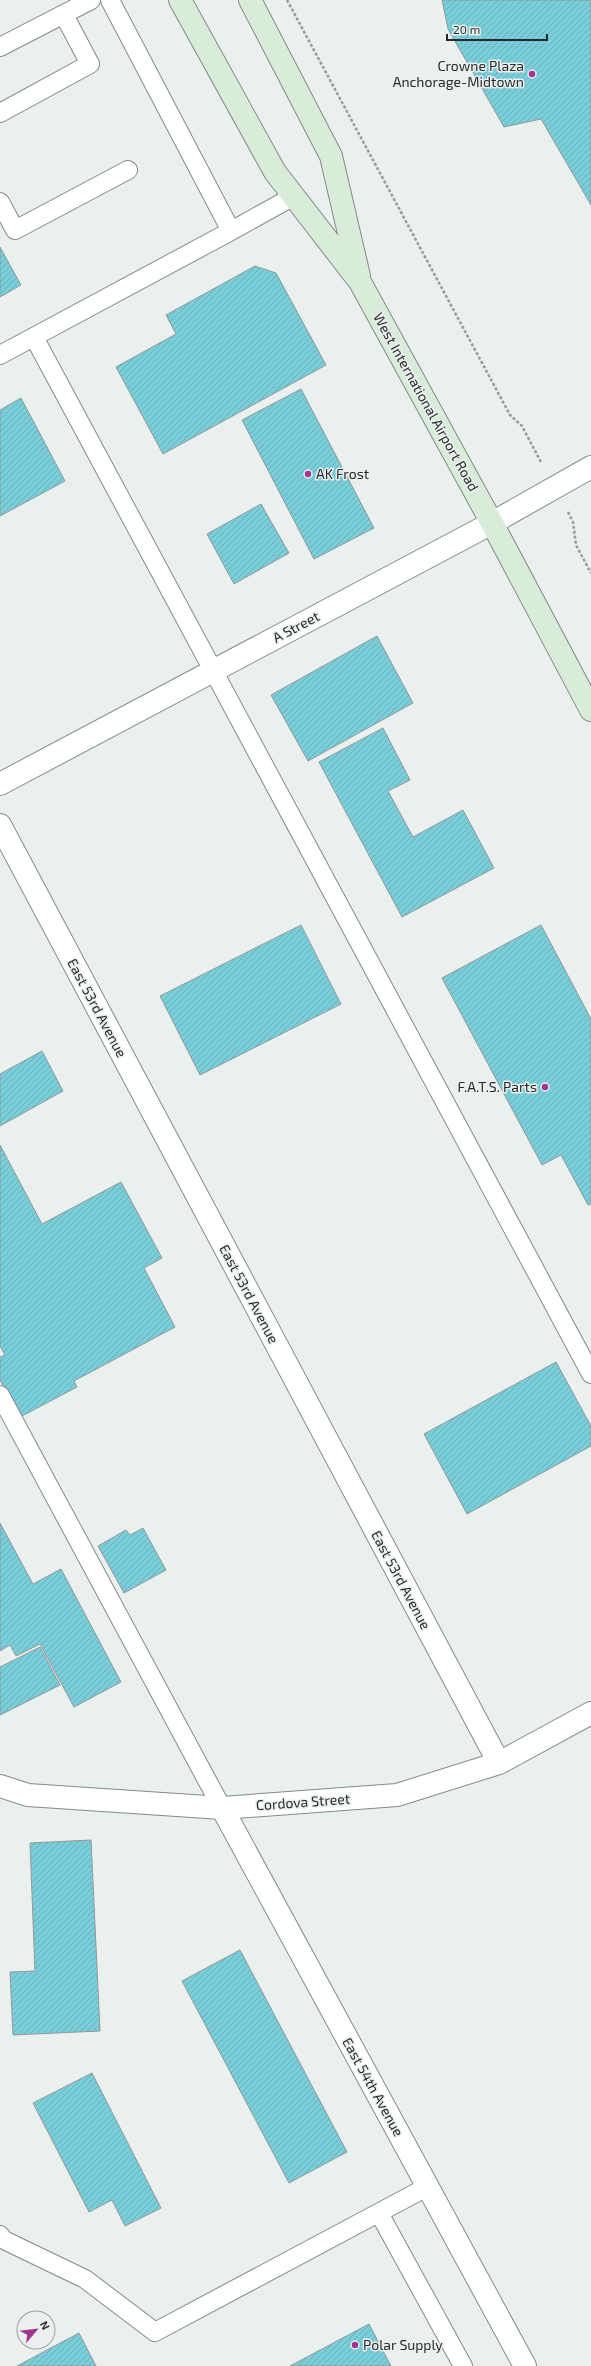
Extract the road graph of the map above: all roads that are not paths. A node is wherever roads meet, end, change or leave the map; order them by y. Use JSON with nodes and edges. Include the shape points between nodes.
{"nodes":[{"id":1,"x":91,"y":0,"type":"edge"},
{"id":2,"x":110,"y":0,"type":"edge"},
{"id":3,"x":180,"y":0,"type":"edge"},
{"id":4,"x":250,"y":0,"type":"edge"},
{"id":5,"x":64,"y":15,"type":"junction"},
{"id":6,"x":0,"y":47,"type":"edge"},
{"id":7,"x":0,"y":113,"type":"edge"},
{"id":8,"x":128,"y":170,"type":"dead end"},
{"id":9,"x":294,"y":196,"type":"junction"},
{"id":10,"x":0,"y":202,"type":"edge"},
{"id":11,"x":231,"y":231,"type":"junction"},
{"id":12,"x":360,"y":282,"type":"junction"},
{"id":13,"x":34,"y":337,"type":"junction"},
{"id":14,"x":0,"y":355,"type":"edge"},
{"id":15,"x":591,"y":467,"type":"edge"},
{"id":16,"x":492,"y":523,"type":"junction"},
{"id":17,"x":213,"y":670,"type":"junction"},
{"id":18,"x":591,"y":710,"type":"edge"},
{"id":19,"x":0,"y":784,"type":"edge"},
{"id":20,"x":0,"y":826,"type":"edge"},
{"id":21,"x":591,"y":1374,"type":"edge"},
{"id":22,"x":0,"y":1395,"type":"edge"},
{"id":23,"x":591,"y":1713,"type":"edge"},
{"id":24,"x":499,"y":1763,"type":"junction"},
{"id":25,"x":0,"y":1786,"type":"edge"},
{"id":26,"x":222,"y":1808,"type":"junction"},
{"id":27,"x":428,"y":2187,"type":"junction"},
{"id":28,"x":379,"y":2213,"type":"junction"},
{"id":29,"x":0,"y":2235,"type":"edge"},
{"id":30,"x":463,"y":2366,"type":"edge"},
{"id":31,"x":525,"y":2366,"type":"edge"}],
"edges":[{"from":1,"to":5,"type":"lane"},
{"from":2,"to":11,"type":"lane"},
{"from":3,"to":9,"type":"main road","name":"West International Airport Road","via":[[275,172]]},
{"from":4,"to":12,"type":"main road","name":"West International Airport Road","via":[[332,156]]},
{"from":5,"to":6,"type":"lane"},
{"from":5,"to":7,"type":"lane","via":[[90,64]]},
{"from":8,"to":10,"type":"lane","via":[[16,230]]},
{"from":9,"to":11,"type":"lane"},
{"from":9,"to":12,"type":"main road","name":"West International Airport Road"},
{"from":11,"to":13,"type":"lane"},
{"from":12,"to":16,"type":"main road","name":"West International Airport Road"},
{"from":13,"to":14,"type":"lane"},
{"from":13,"to":17,"type":"lane"},
{"from":15,"to":16,"type":"street","name":"A Street"},
{"from":16,"to":17,"type":"street","name":"A Street"},
{"from":16,"to":18,"type":"main road","name":"West International Airport Road"},
{"from":17,"to":19,"type":"street","name":"A Street"},
{"from":17,"to":21,"type":"lane"},
{"from":20,"to":24,"type":"street","name":"East 53rd Avenue"},
{"from":22,"to":26,"type":"lane"},
{"from":23,"to":24,"type":"street","name":"Cordova Street"},
{"from":24,"to":26,"type":"street","name":"Cordova Street","via":[[398,1795]]},
{"from":25,"to":26,"type":"street","name":"Cordova Street","via":[[28,1795]]},
{"from":26,"to":27,"type":"street","name":"East 54th Avenue"},
{"from":27,"to":28,"type":"lane"},
{"from":27,"to":31,"type":"street","name":"East 54th Avenue"},
{"from":28,"to":29,"type":"lane","via":[[155,2332],[84,2279],[4,2240]]},
{"from":28,"to":30,"type":"lane"}]}
